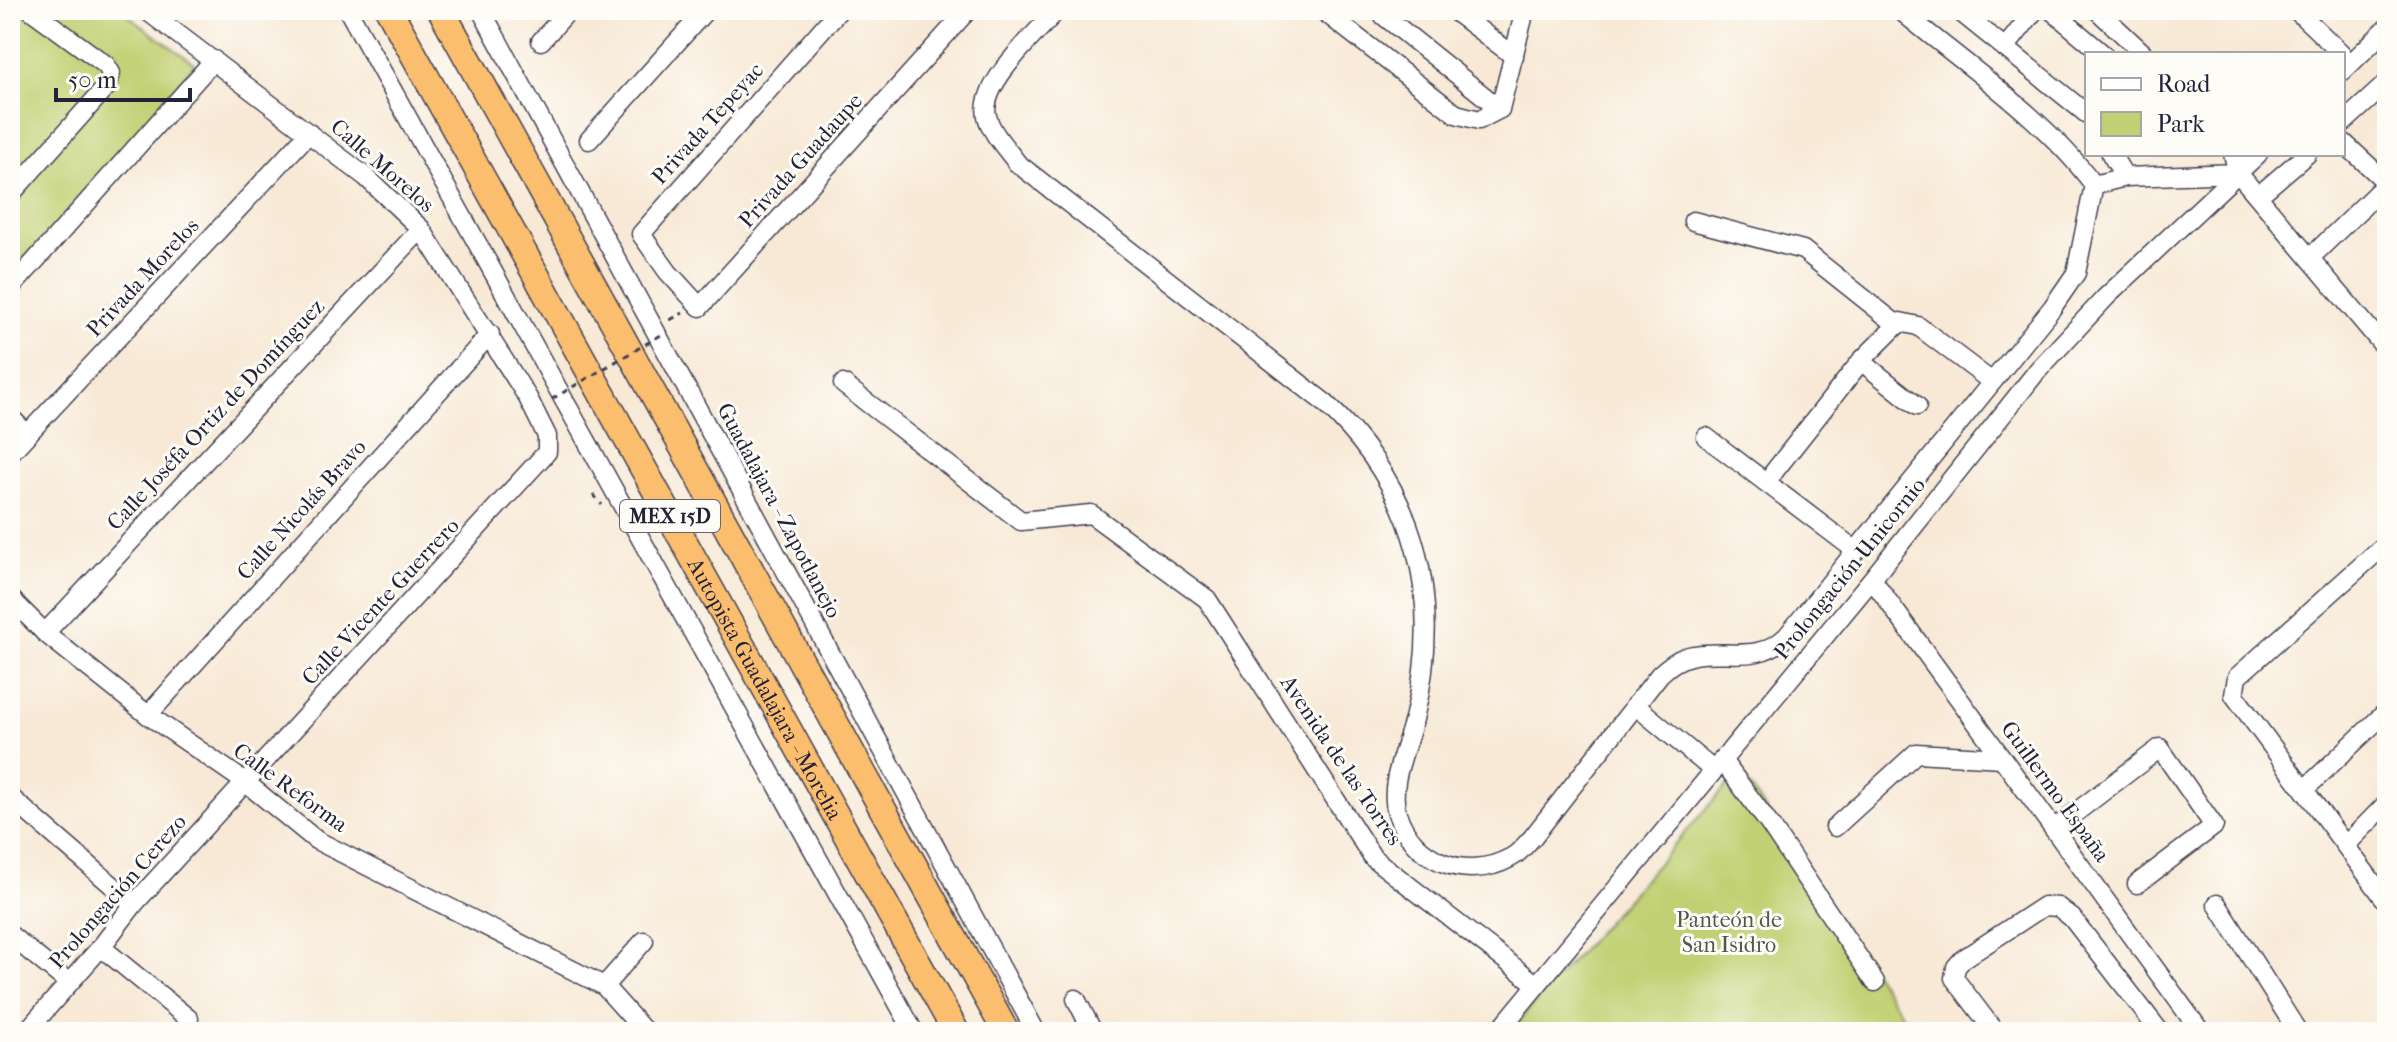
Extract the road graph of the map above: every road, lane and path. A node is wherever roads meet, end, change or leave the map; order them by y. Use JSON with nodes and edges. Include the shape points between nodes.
{"nodes":[{"id":1,"x":31,"y":10,"type":"edge"},
{"id":2,"x":146,"y":10,"type":"edge"},
{"id":3,"x":348,"y":10,"type":"edge"},
{"id":4,"x":389,"y":10,"type":"edge"},
{"id":5,"x":441,"y":10,"type":"edge"},
{"id":6,"x":481,"y":10,"type":"edge"},
{"id":7,"x":569,"y":10,"type":"edge"},
{"id":8,"x":706,"y":10,"type":"edge"},
{"id":9,"x":839,"y":10,"type":"edge"},
{"id":10,"x":968,"y":10,"type":"edge"},
{"id":11,"x":1057,"y":10,"type":"edge"},
{"id":12,"x":1381,"y":10,"type":"edge"},
{"id":13,"x":1453,"y":10,"type":"edge"},
{"id":14,"x":1525,"y":10,"type":"edge"},
{"id":15,"x":1900,"y":10,"type":"edge"},
{"id":16,"x":1958,"y":10,"type":"edge"},
{"id":17,"x":2035,"y":10,"type":"edge"},
{"id":18,"x":2051,"y":10,"type":"edge"},
{"id":19,"x":2097,"y":10,"type":"edge"},
{"id":20,"x":2296,"y":10,"type":"edge"},
{"id":21,"x":1329,"y":13,"type":"edge"},
{"id":22,"x":2387,"y":28,"type":"edge"},
{"id":23,"x":541,"y":41,"type":"dead end"},
{"id":24,"x":2005,"y":48,"type":"junction"},
{"id":25,"x":2101,"y":52,"type":"edge"},
{"id":26,"x":2142,"y":52,"type":"edge"},
{"id":27,"x":2336,"y":52,"type":"edge"},
{"id":28,"x":1514,"y":56,"type":"junction"},
{"id":29,"x":214,"y":60,"type":"junction"},
{"id":30,"x":2345,"y":61,"type":"edge"},
{"id":31,"x":2387,"y":83,"type":"edge"},
{"id":32,"x":1500,"y":109,"type":"junction"},
{"id":33,"x":2085,"y":110,"type":"edge"},
{"id":34,"x":2345,"y":121,"type":"edge"},
{"id":35,"x":309,"y":133,"type":"junction"},
{"id":36,"x":589,"y":140,"type":"dead end"},
{"id":37,"x":2345,"y":144,"type":"edge"},
{"id":38,"x":2112,"y":156,"type":"edge"},
{"id":39,"x":2234,"y":156,"type":"edge"},
{"id":40,"x":2256,"y":156,"type":"edge"},
{"id":41,"x":2305,"y":156,"type":"edge"},
{"id":42,"x":2238,"y":173,"type":"junction"},
{"id":43,"x":2125,"y":177,"type":"junction"},
{"id":44,"x":2387,"y":183,"type":"edge"},
{"id":45,"x":2094,"y":185,"type":"junction"},
{"id":46,"x":10,"y":195,"type":"edge"},
{"id":47,"x":2258,"y":196,"type":"junction"},
{"id":48,"x":1693,"y":221,"type":"dead end"},
{"id":49,"x":421,"y":229,"type":"junction"},
{"id":50,"x":2310,"y":258,"type":"junction"},
{"id":51,"x":668,"y":272,"type":"joint"},
{"id":52,"x":10,"y":289,"type":"edge"},
{"id":53,"x":1896,"y":324,"type":"junction"},
{"id":54,"x":668,"y":331,"type":"dead end"},
{"id":55,"x":490,"y":334,"type":"junction"},
{"id":56,"x":2387,"y":350,"type":"edge"},
{"id":57,"x":1861,"y":361,"type":"junction"},
{"id":58,"x":1992,"y":382,"type":"junction"},
{"id":59,"x":843,"y":384,"type":"dead end"},
{"id":60,"x":552,"y":399,"type":"dead end"},
{"id":61,"x":1917,"y":406,"type":"dead end"},
{"id":62,"x":10,"y":417,"type":"edge"},
{"id":63,"x":27,"y":434,"type":"junction"},
{"id":64,"x":1706,"y":437,"type":"dead end"},
{"id":65,"x":547,"y":452,"type":"joint"},
{"id":66,"x":10,"y":453,"type":"edge"},
{"id":67,"x":1773,"y":473,"type":"dead end"},
{"id":68,"x":1855,"y":550,"type":"junction"},
{"id":69,"x":2379,"y":550,"type":"dead end"},
{"id":70,"x":1872,"y":579,"type":"junction"},
{"id":71,"x":10,"y":598,"type":"edge"},
{"id":72,"x":45,"y":633,"type":"junction"},
{"id":73,"x":1635,"y":705,"type":"junction"},
{"id":74,"x":2387,"y":711,"type":"edge"},
{"id":75,"x":148,"y":715,"type":"junction"},
{"id":76,"x":2002,"y":758,"type":"junction"},
{"id":77,"x":1718,"y":765,"type":"junction"},
{"id":78,"x":245,"y":782,"type":"junction"},
{"id":79,"x":2305,"y":789,"type":"junction"},
{"id":80,"x":10,"y":797,"type":"edge"},
{"id":81,"x":2387,"y":803,"type":"edge"},
{"id":82,"x":1835,"y":827,"type":"dead end"},
{"id":83,"x":2054,"y":829,"type":"junction"},
{"id":84,"x":2347,"y":844,"type":"junction"},
{"id":85,"x":2137,"y":884,"type":"dead end"},
{"id":86,"x":2387,"y":902,"type":"edge"},
{"id":87,"x":134,"y":904,"type":"junction"},
{"id":88,"x":2217,"y":904,"type":"dead end"},
{"id":89,"x":10,"y":935,"type":"edge"},
{"id":90,"x":644,"y":941,"type":"dead end"},
{"id":91,"x":101,"y":947,"type":"junction"},
{"id":92,"x":1875,"y":982,"type":"dead end"},
{"id":93,"x":69,"y":983,"type":"junction"},
{"id":94,"x":1536,"y":984,"type":"junction"},
{"id":95,"x":604,"y":986,"type":"junction"},
{"id":96,"x":1076,"y":999,"type":"dead end"},
{"id":97,"x":2141,"y":1008,"type":"junction"},
{"id":98,"x":189,"y":1019,"type":"dead end"},
{"id":99,"x":35,"y":1029,"type":"edge"},
{"id":100,"x":645,"y":1032,"type":"edge"},
{"id":101,"x":914,"y":1032,"type":"edge"},
{"id":102,"x":956,"y":1032,"type":"edge"},
{"id":103,"x":1006,"y":1032,"type":"edge"},
{"id":104,"x":1036,"y":1032,"type":"edge"},
{"id":105,"x":1093,"y":1032,"type":"edge"},
{"id":106,"x":1498,"y":1032,"type":"edge"},
{"id":107,"x":1995,"y":1032,"type":"edge"},
{"id":108,"x":2143,"y":1032,"type":"edge"},
{"id":109,"x":2160,"y":1032,"type":"edge"},
{"id":110,"x":2201,"y":1032,"type":"edge"},
{"id":111,"x":2298,"y":1032,"type":"edge"}],
"edges":[{"from":1,"to":46,"type":"street","via":[[111,73],[108,85]]},
{"from":2,"to":29,"type":"street","name":"Calle Morelos"},
{"from":3,"to":101,"type":"street"},
{"from":4,"to":102,"type":"highway","name":"Autopista Guadalajara - Morelia","number":"MEX 15D"},
{"from":5,"to":103,"type":"highway","name":"Autopista Guadalajara - Morelia","number":"MEX 15D"},
{"from":6,"to":104,"type":"street","name":"Guadalajara - Zapotlanejo"},
{"from":7,"to":23,"type":"street"},
{"from":8,"to":36,"type":"street"},
{"from":9,"to":51,"type":"street","name":"Privada Tepeyac","via":[[641,234]]},
{"from":10,"to":51,"type":"street","name":"Privada Guadaupe","via":[[700,307]]},
{"from":11,"to":73,"type":"street","via":[[995,80],[987,97],[991,127],[1017,163],[1325,403],[1378,461],[1399,500],[1423,577],[1422,679],[1396,784],[1396,811],[1409,839],[1426,855],[1472,869],[1513,857]]},
{"from":12,"to":32,"type":"street"},
{"from":13,"to":28,"type":"street"},
{"from":14,"to":28,"type":"street"},
{"from":15,"to":45,"type":"street","via":[[2048,133]]},
{"from":16,"to":24,"type":"street"},
{"from":17,"to":24,"type":"street"},
{"from":18,"to":25,"type":"street"},
{"from":19,"to":26,"type":"street"},
{"from":20,"to":27,"type":"street"},
{"from":21,"to":32,"type":"street","via":[[1463,118],[1486,119]]},
{"from":22,"to":30,"type":"street"},
{"from":24,"to":33,"type":"street"},
{"from":28,"to":32,"type":"street"},
{"from":29,"to":35,"type":"street","name":"Calle Morelos"},
{"from":29,"to":52,"type":"street"},
{"from":31,"to":34,"type":"street"},
{"from":35,"to":49,"type":"street","name":"Calle Morelos"},
{"from":35,"to":63,"type":"street","name":"Privada Morelos"},
{"from":37,"to":44,"type":"street"},
{"from":38,"to":43,"type":"street"},
{"from":39,"to":42,"type":"street"},
{"from":40,"to":42,"type":"street","name":"Prolongación Unicornio"},
{"from":41,"to":47,"type":"street"},
{"from":42,"to":43,"type":"street"},
{"from":42,"to":47,"type":"street"},
{"from":42,"to":70,"type":"street","name":"Prolongación Unicornio","via":[[2080,322]]},
{"from":43,"to":45,"type":"street"},
{"from":44,"to":50,"type":"street"},
{"from":45,"to":58,"type":"street","via":[[2076,273]]},
{"from":47,"to":50,"type":"street"},
{"from":48,"to":53,"type":"street","via":[[1803,250]]},
{"from":49,"to":55,"type":"street","name":"Calle Morelos"},
{"from":49,"to":72,"type":"street","name":"Calle Joséfa Ortiz de Domínguez"},
{"from":50,"to":56,"type":"street"},
{"from":53,"to":57,"type":"street"},
{"from":53,"to":58,"type":"street","via":[[1905,320],[1918,326]]},
{"from":54,"to":60,"type":"path","bridge":true},
{"from":55,"to":65,"type":"street","name":"Calle Morelos","via":[[547,436]]},
{"from":55,"to":75,"type":"street","name":"Calle Nicolás Bravo"},
{"from":57,"to":61,"type":"street"},
{"from":57,"to":67,"type":"street"},
{"from":58,"to":68,"type":"street"},
{"from":59,"to":94,"type":"street","name":"Avenida de las Torres","via":[[1021,521],[1091,514],[1207,599],[1373,858]]},
{"from":62,"to":63,"type":"street"},
{"from":63,"to":66,"type":"street","name":"Privada Morelos"},
{"from":64,"to":68,"type":"street"},
{"from":65,"to":78,"type":"street","name":"Calle Vicente Guerrero"},
{"from":68,"to":73,"type":"street","via":[[1776,647],[1752,654],[1686,657],[1660,674]]},
{"from":69,"to":79,"type":"street","via":[[2233,686],[2234,695]]},
{"from":70,"to":76,"type":"street","name":"Guillermo España"},
{"from":70,"to":77,"type":"street","name":"Prolongación Unicornio"},
{"from":71,"to":72,"type":"street","name":"Calle Reforma"},
{"from":72,"to":75,"type":"street","name":"Calle Reforma"},
{"from":73,"to":77,"type":"street"},
{"from":74,"to":79,"type":"street"},
{"from":75,"to":78,"type":"street","name":"Calle Reforma"},
{"from":76,"to":82,"type":"street","via":[[1916,753]]},
{"from":76,"to":83,"type":"street","name":"Guillermo España"},
{"from":77,"to":92,"type":"street","via":[[1770,825]]},
{"from":77,"to":94,"type":"street","name":"Prolongación Unicornio"},
{"from":78,"to":87,"type":"street","name":"Prolongación Cerezo"},
{"from":78,"to":95,"type":"street","name":"Calle Reforma","via":[[316,840]]},
{"from":79,"to":84,"type":"street"},
{"from":80,"to":87,"type":"street"},
{"from":81,"to":84,"type":"street"},
{"from":83,"to":85,"type":"street","via":[[2160,748],[2214,826]]},
{"from":83,"to":110,"type":"street","name":"Guillermo España"},
{"from":84,"to":86,"type":"street"},
{"from":87,"to":91,"type":"street","name":"Prolongación Cerezo"},
{"from":88,"to":111,"type":"street"},
{"from":89,"to":93,"type":"street"},
{"from":90,"to":95,"type":"street"},
{"from":91,"to":93,"type":"street","name":"Prolongación Cerezo"},
{"from":91,"to":98,"type":"street"},
{"from":93,"to":99,"type":"street","name":"Prolongación Cerezo"},
{"from":94,"to":106,"type":"street","name":"Prolongación Unicornio"},
{"from":95,"to":100,"type":"street","name":"Calle Reforma"},
{"from":96,"to":105,"type":"street"},
{"from":97,"to":107,"type":"street","via":[[2072,918],[2058,907],[2044,906],[1963,959],[1954,972]]},
{"from":97,"to":108,"type":"street"},
{"from":97,"to":109,"type":"street"}]}
